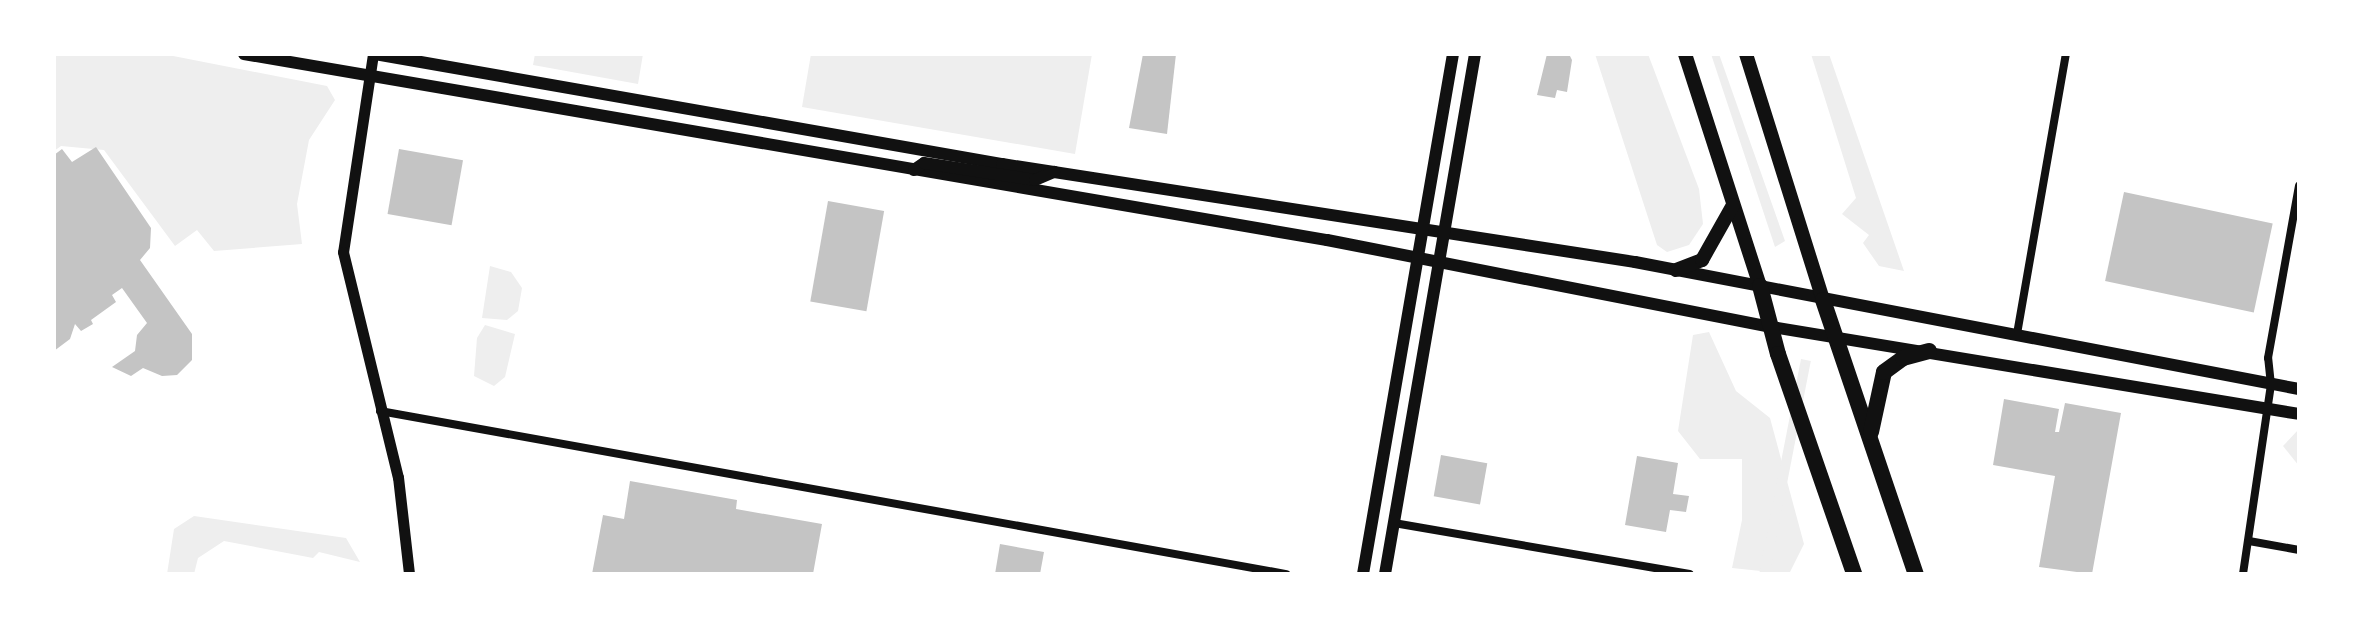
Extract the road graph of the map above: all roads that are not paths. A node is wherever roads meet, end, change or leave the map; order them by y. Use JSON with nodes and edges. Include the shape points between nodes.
{"nodes":[{"id":1,"x":244,"y":54,"type":"edge"},
{"id":2,"x":374,"y":54,"type":"edge"},
{"id":3,"x":1453,"y":54,"type":"edge"},
{"id":4,"x":1475,"y":54,"type":"edge"},
{"id":5,"x":1685,"y":54,"type":"edge"},
{"id":6,"x":1746,"y":54,"type":"edge"},
{"id":7,"x":2066,"y":54,"type":"edge"},
{"id":8,"x":369,"y":77,"type":"junction"},
{"id":9,"x":914,"y":170,"type":"junction"},
{"id":10,"x":1055,"y":172,"type":"junction"},
{"id":11,"x":2299,"y":186,"type":"edge"},
{"id":12,"x":1733,"y":205,"type":"junction"},
{"id":13,"x":1421,"y":232,"type":"junction"},
{"id":14,"x":1445,"y":235,"type":"junction"},
{"id":15,"x":1417,"y":258,"type":"junction"},
{"id":16,"x":1440,"y":261,"type":"junction"},
{"id":17,"x":1676,"y":270,"type":"junction"},
{"id":18,"x":1760,"y":286,"type":"junction"},
{"id":19,"x":1823,"y":300,"type":"junction"},
{"id":20,"x":1772,"y":327,"type":"junction"},
{"id":21,"x":2017,"y":334,"type":"junction"},
{"id":22,"x":1835,"y":336,"type":"junction"},
{"id":23,"x":1929,"y":351,"type":"junction"},
{"id":24,"x":2271,"y":385,"type":"junction"},
{"id":25,"x":2299,"y":389,"type":"edge"},
{"id":26,"x":2267,"y":408,"type":"junction"},
{"id":27,"x":380,"y":411,"type":"junction"},
{"id":28,"x":2299,"y":414,"type":"edge"},
{"id":29,"x":1870,"y":438,"type":"junction"},
{"id":30,"x":1394,"y":523,"type":"junction"},
{"id":31,"x":2249,"y":541,"type":"junction"},
{"id":32,"x":2299,"y":550,"type":"edge"},
{"id":33,"x":1269,"y":572,"type":"edge"},
{"id":34,"x":409,"y":574,"type":"edge"},
{"id":35,"x":1286,"y":574,"type":"edge"},
{"id":36,"x":1363,"y":574,"type":"edge"},
{"id":37,"x":1385,"y":574,"type":"edge"},
{"id":38,"x":1690,"y":574,"type":"edge"},
{"id":39,"x":1854,"y":574,"type":"edge"},
{"id":40,"x":1916,"y":574,"type":"edge"},
{"id":41,"x":2243,"y":574,"type":"edge"}],
"edges":[{"from":1,"to":8,"type":"main road"},
{"from":2,"to":8,"type":"street"},
{"from":2,"to":10,"type":"main road"},
{"from":3,"to":13,"type":"main road"},
{"from":4,"to":14,"type":"main road"},
{"from":5,"to":12,"type":"highway"},
{"from":6,"to":19,"type":"highway"},
{"from":7,"to":21,"type":"street"},
{"from":8,"to":9,"type":"main road"},
{"from":8,"to":27,"type":"street","via":[[343,252]]},
{"from":9,"to":10,"type":"main road","via":[[924,163],[1035,180]]},
{"from":9,"to":15,"type":"main road"},
{"from":10,"to":13,"type":"main road"},
{"from":11,"to":24,"type":"street","via":[[2268,358]]},
{"from":12,"to":17,"type":"highway","via":[[1702,260]]},
{"from":12,"to":18,"type":"highway"},
{"from":13,"to":14,"type":"main road"},
{"from":13,"to":15,"type":"main road"},
{"from":14,"to":16,"type":"main road"},
{"from":14,"to":17,"type":"main road"},
{"from":15,"to":16,"type":"main road"},
{"from":15,"to":36,"type":"main road"},
{"from":16,"to":20,"type":"main road"},
{"from":16,"to":30,"type":"main road"},
{"from":17,"to":18,"type":"main road"},
{"from":18,"to":19,"type":"main road"},
{"from":18,"to":20,"type":"highway"},
{"from":19,"to":21,"type":"main road"},
{"from":19,"to":22,"type":"highway"},
{"from":20,"to":22,"type":"main road"},
{"from":20,"to":39,"type":"highway"},
{"from":21,"to":24,"type":"main road"},
{"from":22,"to":23,"type":"main road"},
{"from":22,"to":29,"type":"highway"},
{"from":23,"to":26,"type":"main road"},
{"from":23,"to":29,"type":"highway","via":[[1903,358],[1884,372],[1875,394]]},
{"from":24,"to":25,"type":"main road"},
{"from":24,"to":26,"type":"street"},
{"from":26,"to":28,"type":"main road"},
{"from":26,"to":31,"type":"street"},
{"from":27,"to":33,"type":"street"},
{"from":27,"to":34,"type":"street","via":[[398,477]]},
{"from":29,"to":40,"type":"highway"},
{"from":30,"to":37,"type":"main road"},
{"from":30,"to":38,"type":"street"},
{"from":31,"to":32,"type":"street"},
{"from":31,"to":41,"type":"street"},
{"from":33,"to":35,"type":"street"}]}
